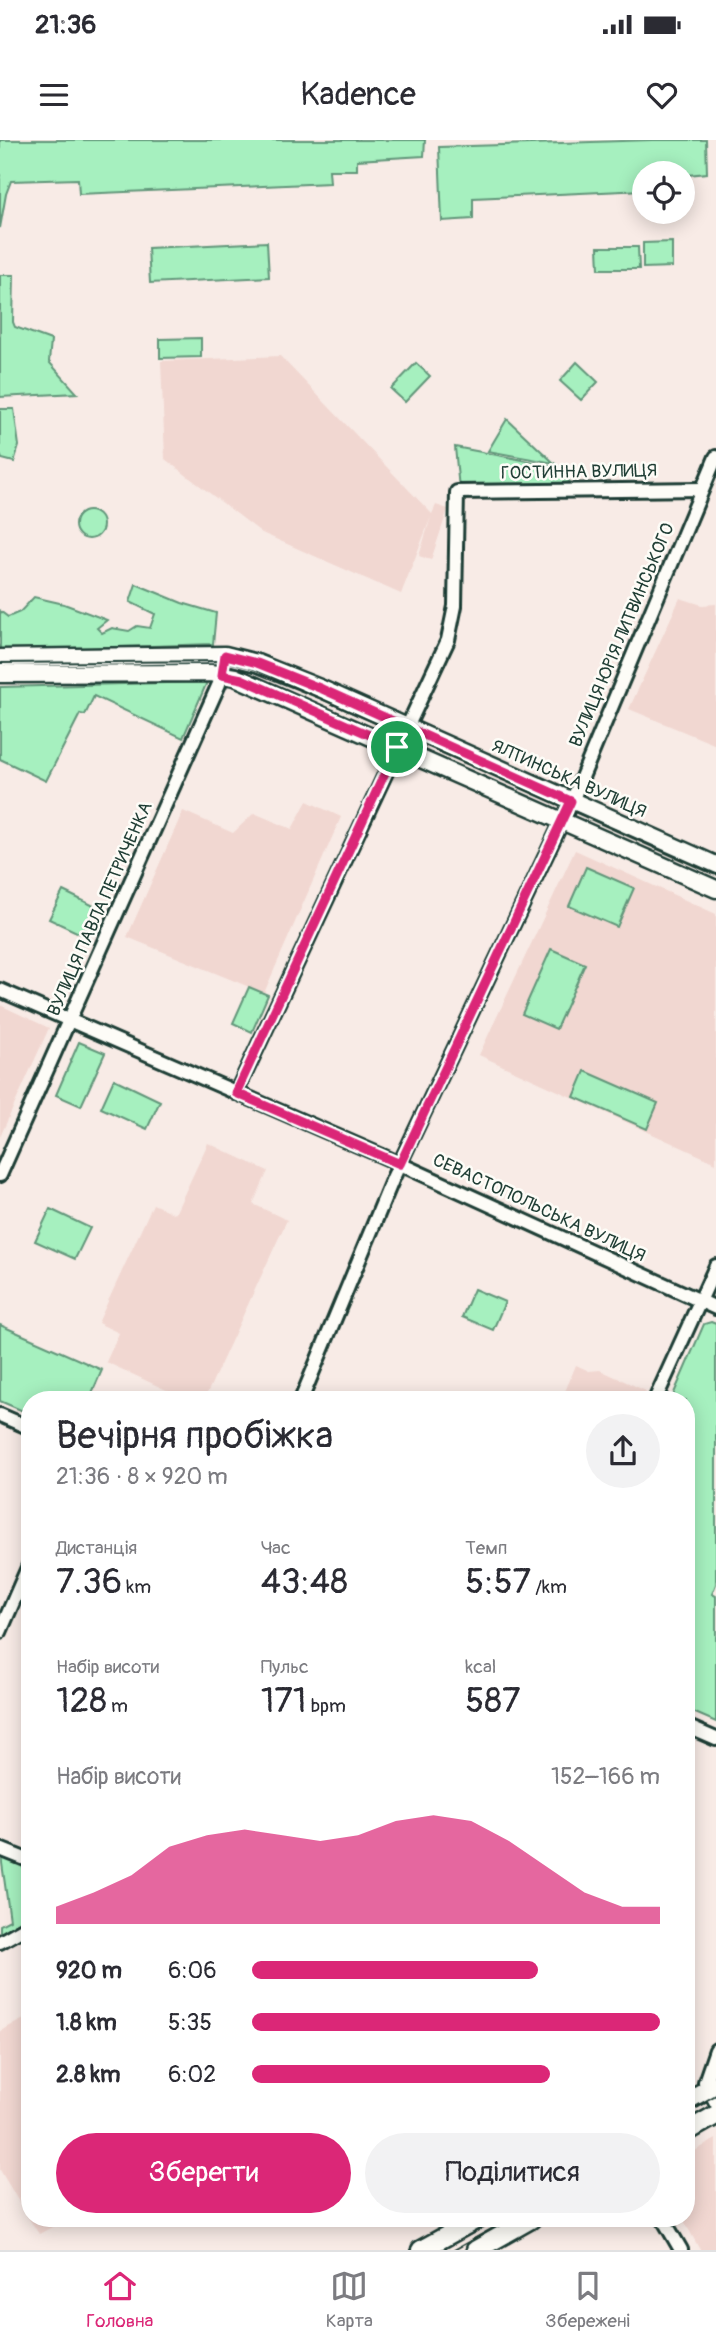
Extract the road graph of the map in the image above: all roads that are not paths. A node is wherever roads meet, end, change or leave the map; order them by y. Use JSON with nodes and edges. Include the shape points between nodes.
{"nodes":[{"id":1,"x":716,"y":457,"type":"edge"},
{"id":2,"x":702,"y":489,"type":"junction"},
{"id":3,"x":225,"y":655,"type":"junction"},
{"id":4,"x":0,"y":658,"type":"edge"},
{"id":5,"x":0,"y":674,"type":"edge"},
{"id":6,"x":222,"y":675,"type":"junction"},
{"id":7,"x":406,"y":727,"type":"junction"},
{"id":8,"x":397,"y":747,"type":"junction"},
{"id":9,"x":571,"y":801,"type":"junction"},
{"id":10,"x":562,"y":821,"type":"junction"},
{"id":11,"x":716,"y":865,"type":"edge"},
{"id":12,"x":716,"y":889,"type":"edge"},
{"id":13,"x":0,"y":990,"type":"edge"},
{"id":14,"x":69,"y":1021,"type":"junction"},
{"id":15,"x":236,"y":1093,"type":"junction"},
{"id":16,"x":400,"y":1164,"type":"junction"},
{"id":17,"x":0,"y":1175,"type":"edge"},
{"id":18,"x":716,"y":1266,"type":"edge"},
{"id":19,"x":701,"y":1302,"type":"junction"},
{"id":20,"x":716,"y":1308,"type":"edge"},
{"id":21,"x":305,"y":1391,"type":"edge"},
{"id":22,"x":659,"y":1391,"type":"edge"},
{"id":23,"x":0,"y":1415,"type":"edge"},
{"id":24,"x":21,"y":1425,"type":"edge"},
{"id":25,"x":21,"y":1584,"type":"edge"},
{"id":26,"x":0,"y":1632,"type":"edge"},
{"id":27,"x":695,"y":1730,"type":"edge"},
{"id":28,"x":716,"y":1739,"type":"edge"},
{"id":29,"x":0,"y":1849,"type":"edge"},
{"id":30,"x":21,"y":1857,"type":"edge"},
{"id":31,"x":21,"y":1930,"type":"edge"},
{"id":32,"x":0,"y":1942,"type":"edge"},
{"id":33,"x":716,"y":2050,"type":"edge"},
{"id":34,"x":713,"y":2092,"type":"edge"},
{"id":35,"x":695,"y":2099,"type":"edge"},
{"id":36,"x":716,"y":2115,"type":"edge"},
{"id":37,"x":695,"y":2127,"type":"edge"},
{"id":38,"x":463,"y":2227,"type":"edge"},
{"id":39,"x":517,"y":2227,"type":"edge"},
{"id":40,"x":668,"y":2227,"type":"edge"},
{"id":41,"x":421,"y":2250,"type":"edge"},
{"id":42,"x":477,"y":2250,"type":"edge"},
{"id":43,"x":681,"y":2250,"type":"edge"}],
"edges":[{"from":1,"to":2,"type":"street","name":"ВУЛИЦЯ ЮРІЯ ЛИТВИНСЬКОГО"},
{"from":2,"to":7,"type":"street","name":"ГОСТИННА ВУЛИЦЯ","via":[[457,492],[455,606],[448,640]]},
{"from":2,"to":9,"type":"street","name":"ВУЛИЦЯ ЮРІЯ ЛИТВИНСЬКОГО"},
{"from":3,"to":4,"type":"street","name":"ЯЛТИНСЬКА ВУЛИЦЯ"},
{"from":3,"to":6,"type":"street","name":"ВУЛИЦЯ ПАВЛА ПЕТРИЧЕНКА"},
{"from":3,"to":7,"type":"street","name":"ЯЛТИНСЬКА ВУЛИЦЯ","via":[[257,663]]},
{"from":5,"to":6,"type":"street"},
{"from":6,"to":8,"type":"street","via":[[242,679]]},
{"from":6,"to":14,"type":"street","name":"ВУЛИЦЯ ПАВЛА ПЕТРИЧЕНКА"},
{"from":7,"to":8,"type":"street"},
{"from":7,"to":9,"type":"street","name":"ЯЛТИНСЬКА ВУЛИЦЯ"},
{"from":8,"to":10,"type":"street"},
{"from":8,"to":15,"type":"street"},
{"from":9,"to":10,"type":"street","name":"ВУЛИЦЯ ЮРІЯ ЛИТВИНСЬКОГО"},
{"from":9,"to":11,"type":"street","name":"ЯЛТИНСЬКА ВУЛИЦЯ"},
{"from":10,"to":12,"type":"street"},
{"from":10,"to":16,"type":"street","name":"ВУЛИЦЯ ЮРІЯ ЛИТВИНСЬКОГО"},
{"from":13,"to":14,"type":"street","name":"СЕВАСТОПОЛЬСЬКА ВУЛИЦЯ"},
{"from":14,"to":15,"type":"street","name":"СЕВАСТОПОЛЬСЬКА ВУЛИЦЯ"},
{"from":14,"to":17,"type":"street","name":"ВУЛИЦЯ ПАВЛА ПЕТРИЧЕНКА"},
{"from":15,"to":16,"type":"street","name":"СЕВАСТОПОЛЬСЬКА ВУЛИЦЯ"},
{"from":16,"to":19,"type":"street","name":"СЕВАСТОПОЛЬСЬКА ВУЛИЦЯ"},
{"from":16,"to":21,"type":"street","name":"ВУЛИЦЯ ЮРІЯ ЛИТВИНСЬКОГО"},
{"from":18,"to":19,"type":"street"},
{"from":19,"to":20,"type":"street","name":"СЕВАСТОПОЛЬСЬКА ВУЛИЦЯ"},
{"from":19,"to":22,"type":"street"},
{"from":23,"to":24,"type":"street"},
{"from":25,"to":26,"type":"street"},
{"from":27,"to":28,"type":"street"},
{"from":29,"to":30,"type":"street"},
{"from":31,"to":32,"type":"street"},
{"from":33,"to":34,"type":"street","via":[[705,2082]]},
{"from":34,"to":35,"type":"main road"},
{"from":36,"to":37,"type":"main road"},
{"from":38,"to":41,"type":"main road"},
{"from":39,"to":42,"type":"main road"},
{"from":40,"to":43,"type":"street"}]}
